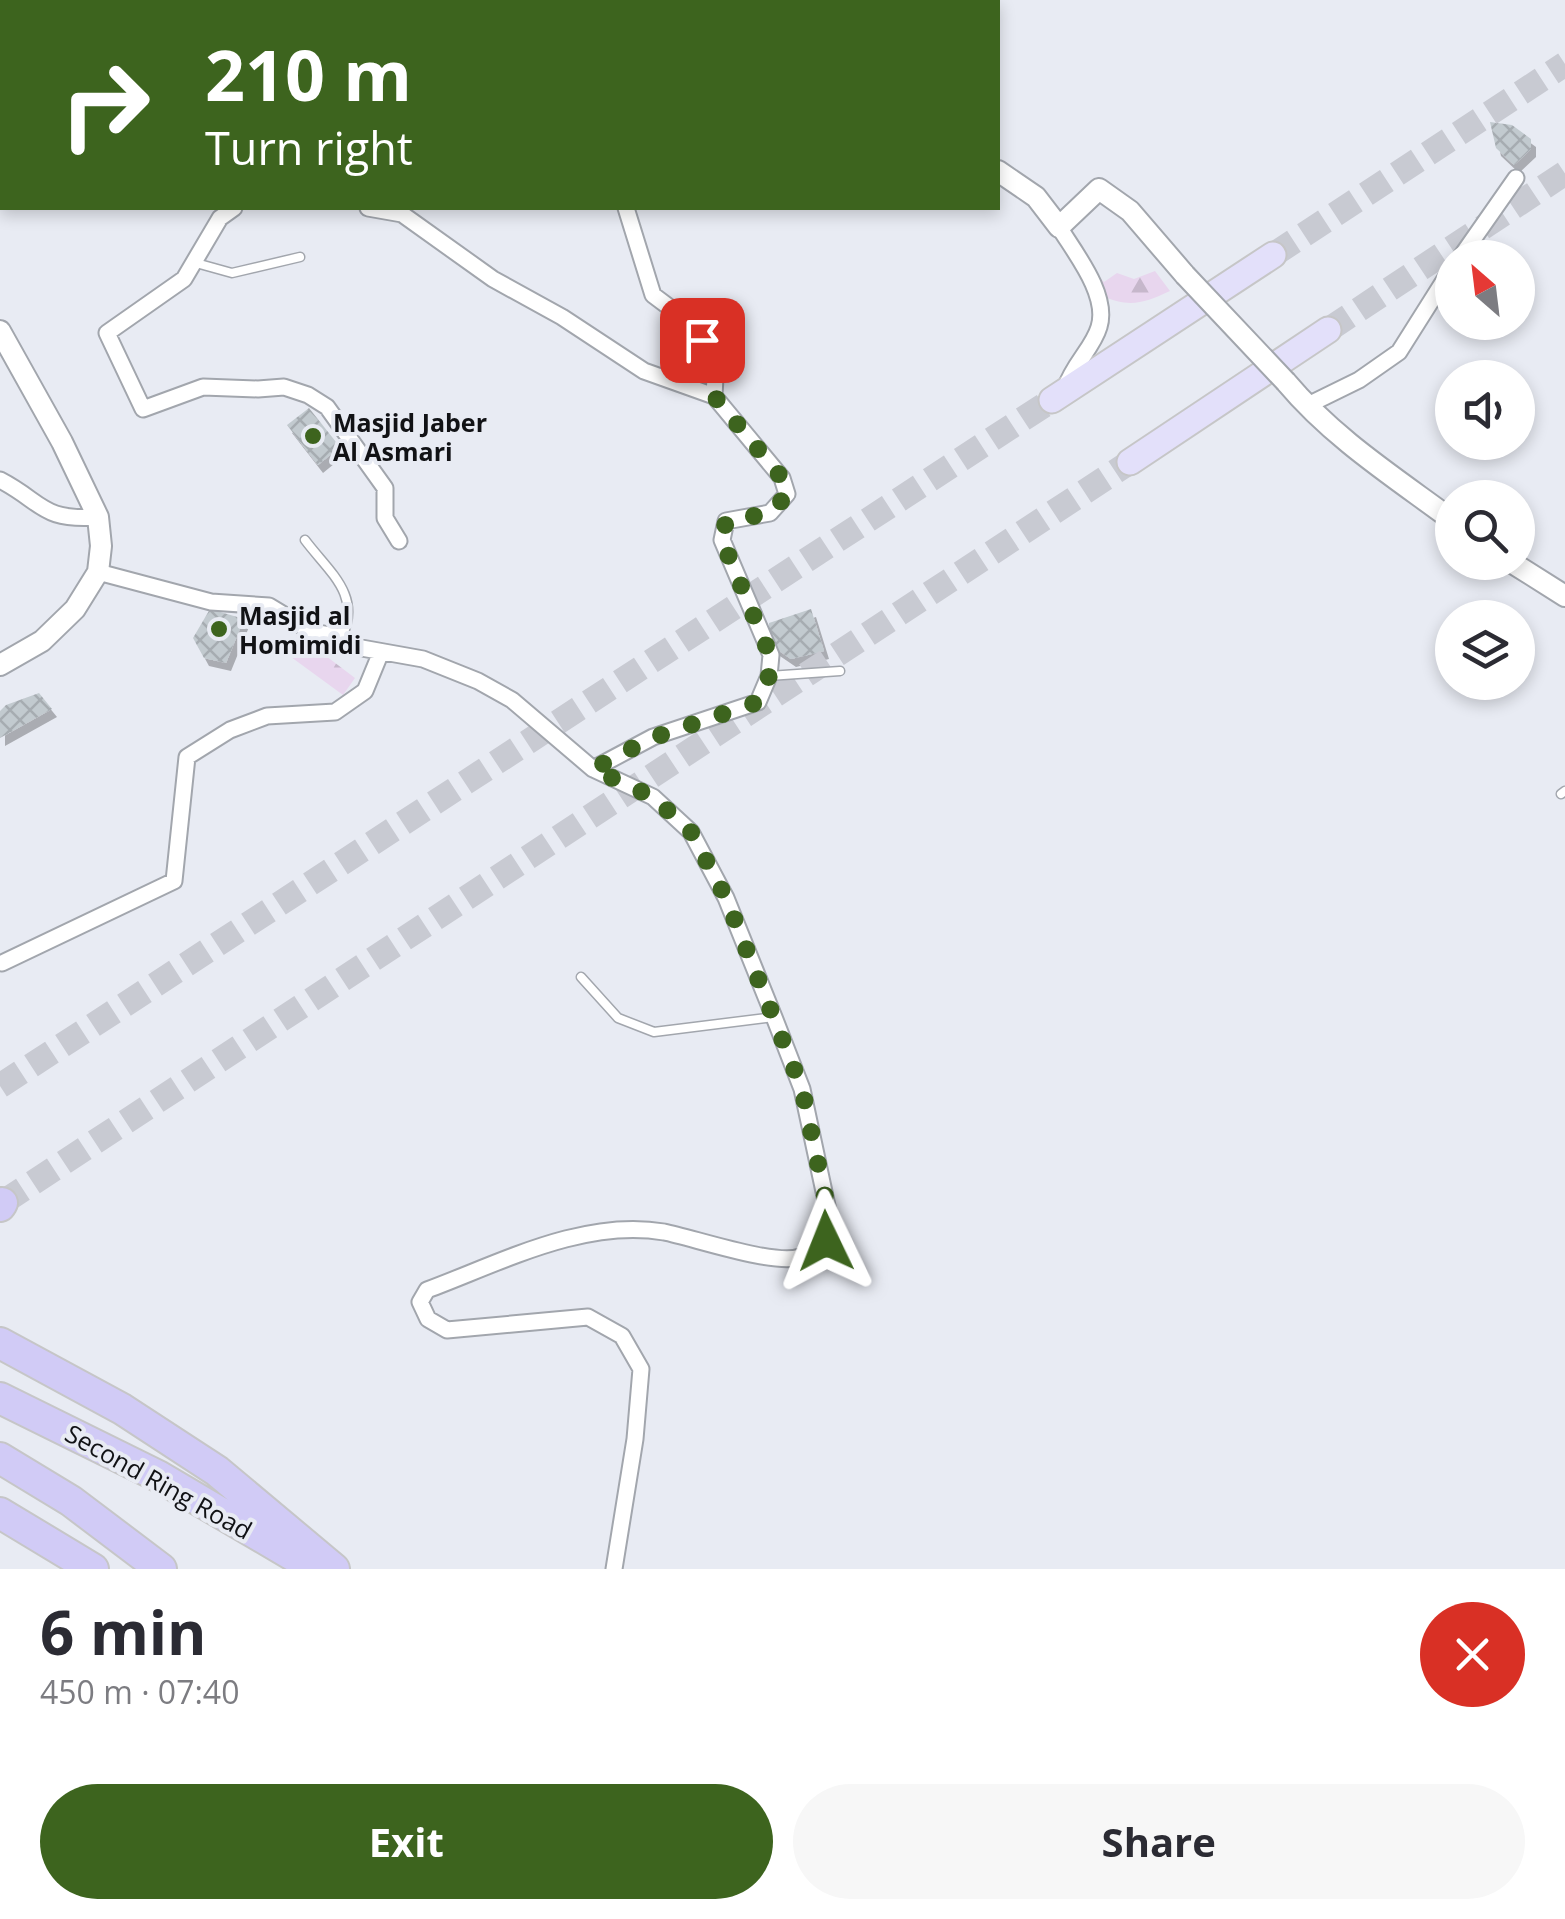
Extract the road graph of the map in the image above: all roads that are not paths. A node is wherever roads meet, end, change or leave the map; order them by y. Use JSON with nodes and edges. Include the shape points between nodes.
{"nodes":[{"id":1,"x":1000,"y":172,"type":"edge"},
{"id":2,"x":1516,"y":178,"type":"dead end"},
{"id":3,"x":231,"y":210,"type":"edge"},
{"id":4,"x":379,"y":210,"type":"edge"},
{"id":5,"x":627,"y":210,"type":"edge"},
{"id":6,"x":1059,"y":228,"type":"junction"},
{"id":7,"x":1473,"y":240,"type":"edge"},
{"id":8,"x":1273,"y":255,"type":"tunnel mouth"},
{"id":9,"x":300,"y":257,"type":"dead end"},
{"id":10,"x":196,"y":263,"type":"junction"},
{"id":11,"x":1435,"y":294,"type":"edge"},
{"id":12,"x":1328,"y":330,"type":"tunnel mouth"},
{"id":13,"x":0,"y":331,"type":"edge"},
{"id":14,"x":714,"y":396,"type":"junction"},
{"id":15,"x":1058,"y":396,"type":"joint"},
{"id":16,"x":1306,"y":406,"type":"junction"},
{"id":17,"x":1130,"y":462,"type":"tunnel mouth"},
{"id":18,"x":0,"y":480,"type":"edge"},
{"id":19,"x":1435,"y":508,"type":"edge"},
{"id":20,"x":98,"y":516,"type":"junction"},
{"id":21,"x":305,"y":540,"type":"dead end"},
{"id":22,"x":399,"y":541,"type":"dead end"},
{"id":23,"x":98,"y":572,"type":"junction"},
{"id":24,"x":1535,"y":577,"type":"edge"},
{"id":25,"x":1565,"y":596,"type":"edge"},
{"id":26,"x":342,"y":637,"type":"junction"},
{"id":27,"x":380,"y":652,"type":"junction"},
{"id":28,"x":0,"y":666,"type":"edge"},
{"id":29,"x":840,"y":671,"type":"dead end"},
{"id":30,"x":769,"y":676,"type":"junction"},
{"id":31,"x":593,"y":769,"type":"junction"},
{"id":32,"x":2,"y":963,"type":"edge"},
{"id":33,"x":581,"y":977,"type":"dead end"},
{"id":34,"x":774,"y":1017,"type":"junction"},
{"id":35,"x":0,"y":1343,"type":"edge"},
{"id":36,"x":8,"y":1401,"type":"edge"},
{"id":37,"x":0,"y":1458,"type":"edge"},
{"id":38,"x":0,"y":1513,"type":"edge"},
{"id":39,"x":93,"y":1569,"type":"edge"},
{"id":40,"x":161,"y":1569,"type":"edge"},
{"id":41,"x":316,"y":1569,"type":"edge"},
{"id":42,"x":334,"y":1569,"type":"edge"},
{"id":43,"x":614,"y":1569,"type":"edge"}],
"edges":[{"from":1,"to":6,"type":"street","via":[[1036,196]]},
{"from":2,"to":7,"type":"street"},
{"from":3,"to":10,"type":"street"},
{"from":4,"to":14,"type":"street","via":[[402,214],[493,279],[644,371]]},
{"from":5,"to":14,"type":"street","via":[[653,295],[689,322],[716,359]]},
{"from":6,"to":15,"type":"street","via":[[1097,298],[1100,325]]},
{"from":6,"to":16,"type":"street","bridge":true,"via":[[1099,188],[1130,211]]},
{"from":8,"to":15,"type":"main road"},
{"from":9,"to":10,"type":"lane","via":[[232,273]]},
{"from":10,"to":22,"type":"street","via":[[184,279],[107,333],[143,409],[203,387],[284,386],[308,395],[327,407],[384,488],[385,518]]},
{"from":11,"to":16,"type":"street","via":[[1398,352]]},
{"from":12,"to":17,"type":"main road"},
{"from":13,"to":20,"type":"street"},
{"from":14,"to":30,"type":"street","via":[[788,494],[770,513],[726,521],[722,540],[770,655]]},
{"from":16,"to":19,"type":"street"},
{"from":18,"to":20,"type":"street","via":[[43,510],[65,518]]},
{"from":20,"to":23,"type":"street"},
{"from":21,"to":26,"type":"lane","via":[[349,599]]},
{"from":23,"to":26,"type":"street","via":[[212,602],[269,606],[312,632]]},
{"from":23,"to":28,"type":"street","via":[[75,609],[42,641]]},
{"from":24,"to":25,"type":"street"},
{"from":26,"to":27,"type":"street"},
{"from":27,"to":31,"type":"street","via":[[424,660],[495,690]]},
{"from":27,"to":32,"type":"street","via":[[365,691],[335,712],[266,716],[186,757],[174,881]]},
{"from":29,"to":30,"type":"lane"},
{"from":30,"to":31,"type":"street","via":[[758,702],[652,738]]},
{"from":31,"to":34,"type":"street","via":[[653,797],[691,832]]},
{"from":33,"to":34,"type":"lane","via":[[618,1018],[654,1032]]},
{"from":34,"to":43,"type":"street","via":[[802,1089],[829,1215],[826,1241],[799,1258],[777,1258],[660,1232],[613,1230],[559,1241],[443,1284],[427,1290],[420,1302],[428,1320],[447,1330],[588,1317],[622,1336],[640,1369]]},
{"from":35,"to":42,"type":"highway","via":[[218,1471]]},
{"from":36,"to":41,"type":"highway","name":"Second Ring Road","via":[[158,1476]]},
{"from":37,"to":40,"type":"highway"},
{"from":38,"to":39,"type":"highway"}]}
